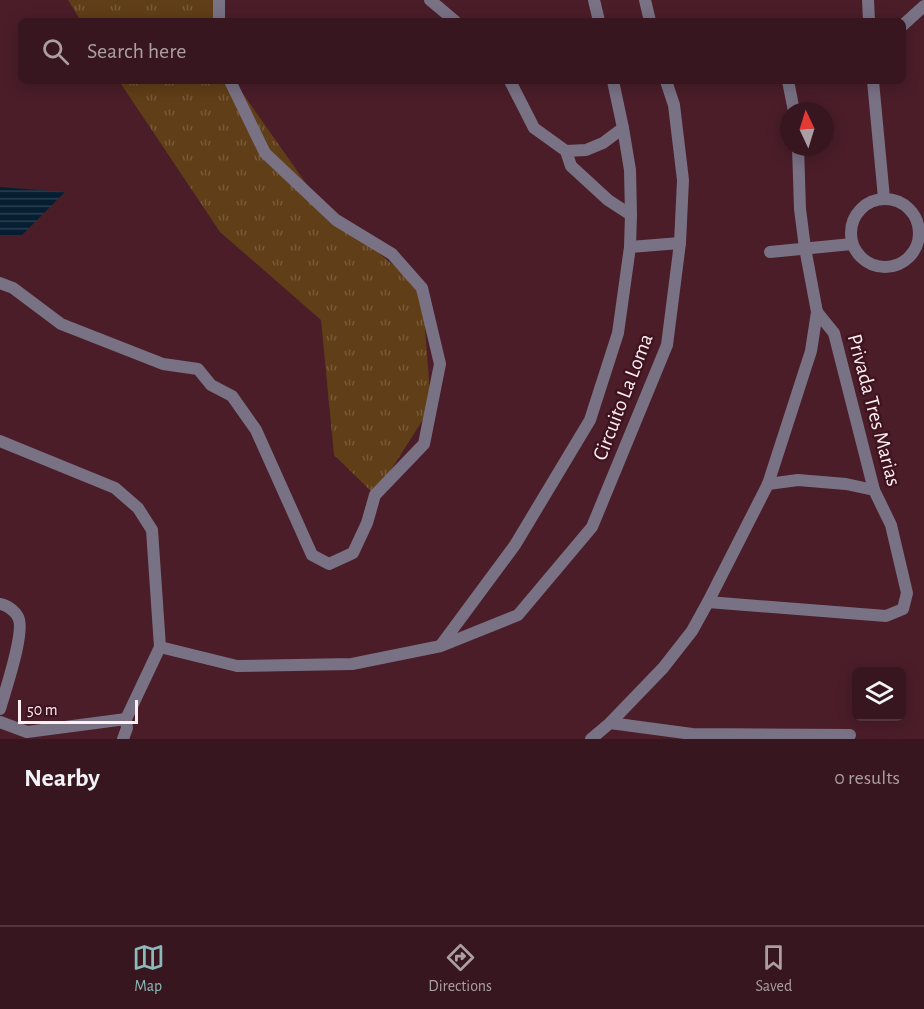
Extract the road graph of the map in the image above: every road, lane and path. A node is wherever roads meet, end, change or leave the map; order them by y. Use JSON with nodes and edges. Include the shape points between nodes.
{"nodes":[{"id":1,"x":219,"y":0,"type":"edge"},
{"id":2,"x":430,"y":0,"type":"edge"},
{"id":3,"x":594,"y":0,"type":"edge"},
{"id":4,"x":645,"y":0,"type":"edge"},
{"id":5,"x":867,"y":0,"type":"edge"},
{"id":6,"x":924,"y":6,"type":"edge"},
{"id":7,"x":219,"y":18,"type":"edge"},
{"id":8,"x":452,"y":18,"type":"edge"},
{"id":9,"x":598,"y":18,"type":"edge"},
{"id":10,"x":649,"y":18,"type":"edge"},
{"id":11,"x":869,"y":18,"type":"edge"},
{"id":12,"x":906,"y":22,"type":"edge"},
{"id":13,"x":231,"y":84,"type":"edge"},
{"id":14,"x":512,"y":84,"type":"edge"},
{"id":15,"x":614,"y":84,"type":"edge"},
{"id":16,"x":667,"y":84,"type":"edge"},
{"id":17,"x":789,"y":84,"type":"edge"},
{"id":18,"x":873,"y":84,"type":"edge"},
{"id":19,"x":792,"y":102,"type":"edge"},
{"id":20,"x":623,"y":128,"type":"junction"},
{"id":21,"x":566,"y":151,"type":"junction"},
{"id":22,"x":798,"y":156,"type":"edge"},
{"id":23,"x":884,"y":198,"type":"junction"},
{"id":24,"x":631,"y":215,"type":"junction"},
{"id":25,"x":922,"y":238,"type":"edge"},
{"id":26,"x":680,"y":243,"type":"junction"},
{"id":27,"x":852,"y":244,"type":"junction"},
{"id":28,"x":630,"y":247,"type":"junction"},
{"id":29,"x":805,"y":248,"type":"junction"},
{"id":30,"x":770,"y":252,"type":"dead end"},
{"id":31,"x":0,"y":283,"type":"edge"},
{"id":32,"x":817,"y":312,"type":"junction"},
{"id":33,"x":0,"y":441,"type":"edge"},
{"id":34,"x":768,"y":484,"type":"junction"},
{"id":35,"x":874,"y":490,"type":"junction"},
{"id":36,"x":708,"y":602,"type":"junction"},
{"id":37,"x":0,"y":604,"type":"edge"},
{"id":38,"x":441,"y":646,"type":"junction"},
{"id":39,"x":160,"y":647,"type":"junction"},
{"id":40,"x":0,"y":709,"type":"edge"},
{"id":41,"x":126,"y":719,"type":"junction"},
{"id":42,"x":0,"y":722,"type":"edge"},
{"id":43,"x":610,"y":723,"type":"junction"},
{"id":44,"x":850,"y":735,"type":"dead end"},
{"id":45,"x":123,"y":739,"type":"edge"},
{"id":46,"x":591,"y":739,"type":"edge"}],
"edges":[{"from":1,"to":7,"type":"street"},
{"from":2,"to":8,"type":"street"},
{"from":3,"to":9,"type":"street"},
{"from":4,"to":10,"type":"street"},
{"from":5,"to":11,"type":"street"},
{"from":6,"to":12,"type":"street"},
{"from":13,"to":31,"type":"street","via":[[265,153],[336,220],[392,254],[422,288],[440,364],[424,444],[375,495],[368,523],[353,553],[329,564],[312,555],[256,430],[232,396],[211,385],[198,369],[163,364],[61,324],[13,288]]},
{"from":14,"to":21,"type":"street","via":[[534,128]]},
{"from":15,"to":20,"type":"street","name":"Circuito La Loma"},
{"from":16,"to":26,"type":"street","name":"Circuito La Loma","via":[[674,105],[683,180]]},
{"from":17,"to":19,"type":"street"},
{"from":18,"to":23,"type":"street"},
{"from":20,"to":21,"type":"street","via":[[586,150]]},
{"from":20,"to":24,"type":"street","name":"Circuito La Loma","via":[[630,170]]},
{"from":21,"to":24,"type":"street","via":[[571,166]]},
{"from":22,"to":29,"type":"street","name":"Privada Tres Marias"},
{"from":23,"to":25,"type":"street","via":[[899,201],[912,210]]},
{"from":23,"to":27,"type":"street","via":[[869,202],[856,213],[851,228]]},
{"from":24,"to":28,"type":"street","name":"Circuito La Loma"},
{"from":25,"to":27,"type":"street","via":[[912,255],[897,266],[879,267],[862,259]]},
{"from":26,"to":28,"type":"street"},
{"from":26,"to":38,"type":"street","name":"Circuito La Loma","via":[[668,345],[592,527],[518,615]]},
{"from":27,"to":29,"type":"street"},
{"from":28,"to":38,"type":"street","name":"Circuito La Loma","via":[[618,333],[590,420],[515,545]]},
{"from":29,"to":30,"type":"street"},
{"from":29,"to":32,"type":"street","name":"Privada Tres Marias"},
{"from":32,"to":34,"type":"street","name":"Privada Tres Marias","via":[[811,351]]},
{"from":32,"to":35,"type":"street","name":"Privada Tres Marias","via":[[834,333]]},
{"from":33,"to":39,"type":"street","via":[[115,488],[138,508],[152,530]]},
{"from":34,"to":35,"type":"street","via":[[798,480]]},
{"from":34,"to":36,"type":"street","name":"Privada Tres Marias"},
{"from":35,"to":36,"type":"street","name":"Privada Tres Marias","via":[[891,525],[907,593],[903,609],[886,616]]},
{"from":36,"to":43,"type":"street","name":"Privada Tres Marias","via":[[692,631],[663,668]]},
{"from":37,"to":40,"type":"street","via":[[19,618],[21,634]]},
{"from":38,"to":39,"type":"street","name":"Circuito La Loma","via":[[352,664],[237,666]]},
{"from":39,"to":41,"type":"street"},
{"from":41,"to":42,"type":"street","via":[[27,732]]},
{"from":41,"to":45,"type":"street"},
{"from":43,"to":44,"type":"street","via":[[692,734]]},
{"from":43,"to":46,"type":"street","name":"Privada Tres Marias"}]}
